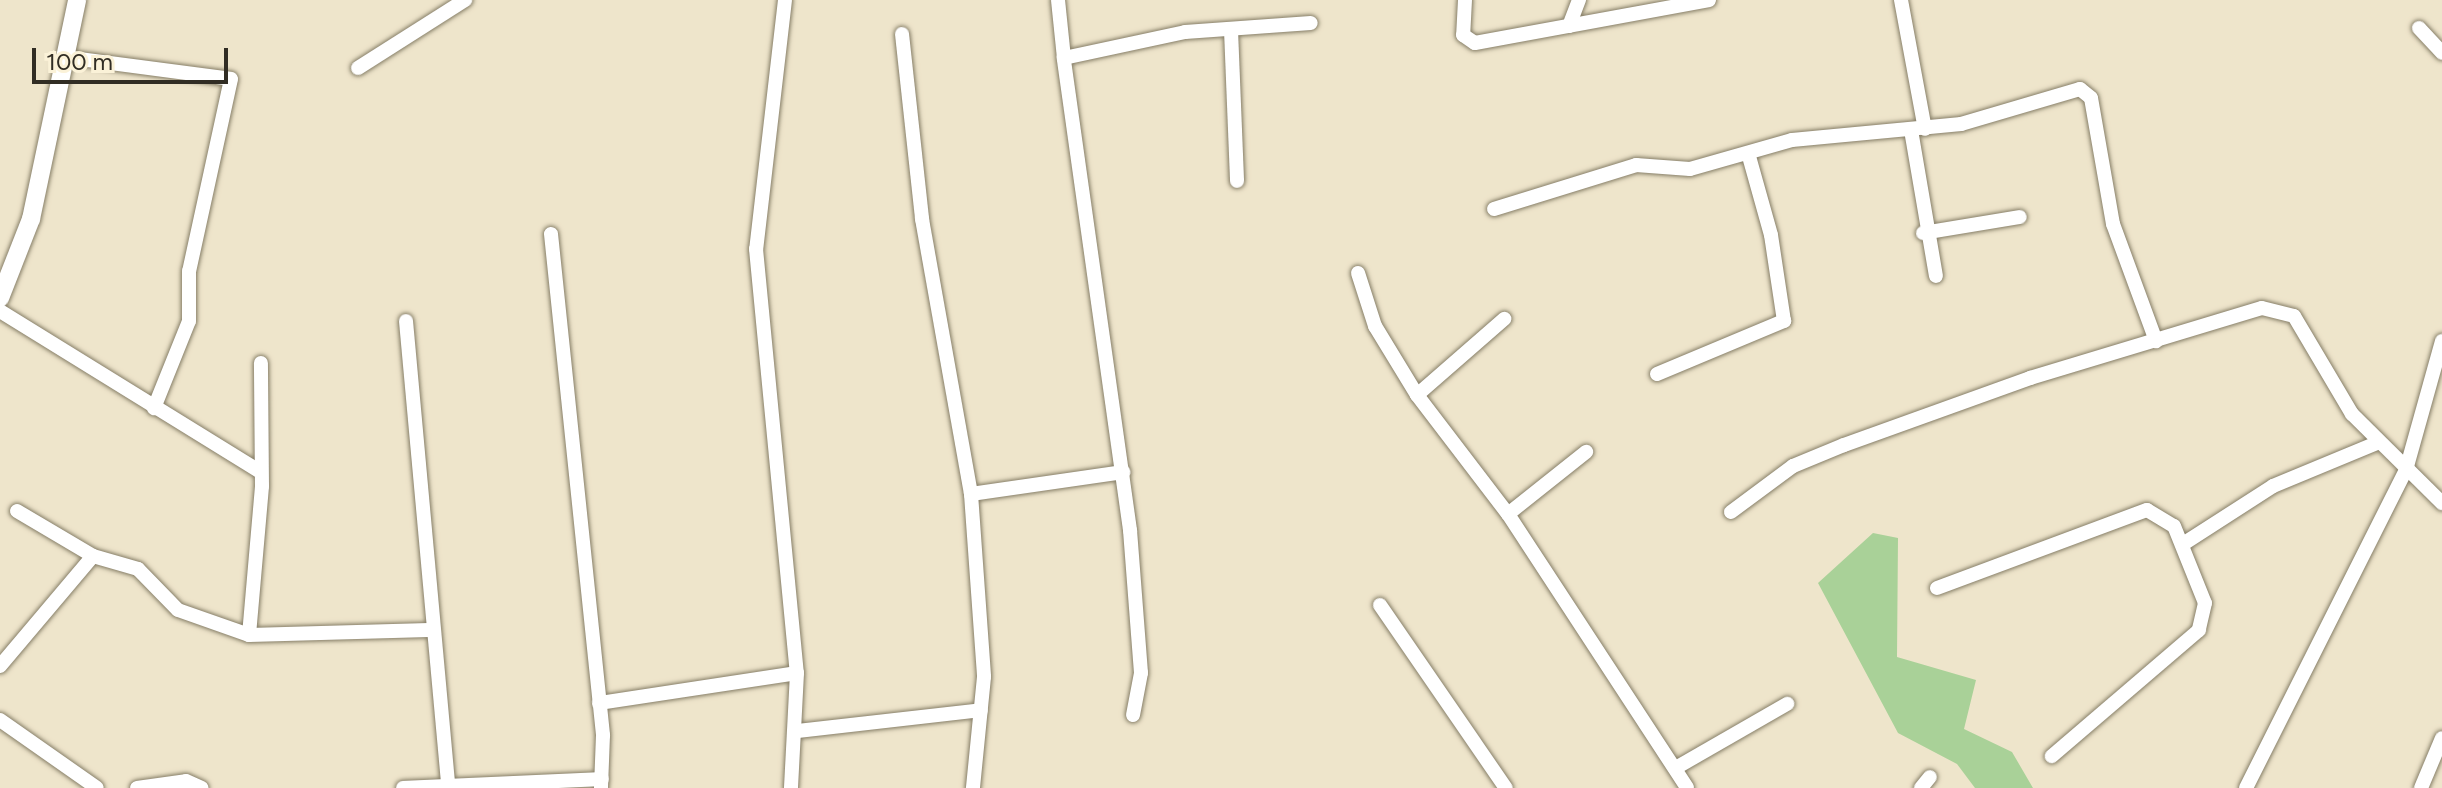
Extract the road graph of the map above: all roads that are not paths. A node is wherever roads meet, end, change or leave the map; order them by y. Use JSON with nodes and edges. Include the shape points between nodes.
{"nodes":[{"id":1,"x":77,"y":0,"type":"edge"},
{"id":2,"x":465,"y":0,"type":"edge"},
{"id":3,"x":785,"y":0,"type":"edge"},
{"id":4,"x":1058,"y":0,"type":"edge"},
{"id":5,"x":1465,"y":0,"type":"edge"},
{"id":6,"x":1579,"y":0,"type":"edge"},
{"id":7,"x":1709,"y":0,"type":"edge"},
{"id":8,"x":1901,"y":0,"type":"edge"},
{"id":9,"x":1311,"y":23,"type":"dead end"},
{"id":10,"x":1569,"y":26,"type":"junction"},
{"id":11,"x":2419,"y":28,"type":"dead end"},
{"id":12,"x":1231,"y":30,"type":"junction"},
{"id":13,"x":902,"y":34,"type":"dead end"},
{"id":14,"x":2442,"y":53,"type":"edge"},
{"id":15,"x":65,"y":57,"type":"junction"},
{"id":16,"x":1064,"y":58,"type":"junction"},
{"id":17,"x":358,"y":68,"type":"dead end"},
{"id":18,"x":1918,"y":129,"type":"junction"},
{"id":19,"x":1749,"y":156,"type":"junction"},
{"id":20,"x":1237,"y":181,"type":"dead end"},
{"id":21,"x":1494,"y":209,"type":"dead end"},
{"id":22,"x":2020,"y":217,"type":"dead end"},
{"id":23,"x":1923,"y":233,"type":"junction"},
{"id":24,"x":551,"y":234,"type":"dead end"},
{"id":25,"x":1358,"y":273,"type":"dead end"},
{"id":26,"x":1936,"y":276,"type":"dead end"},
{"id":27,"x":0,"y":298,"type":"edge"},
{"id":28,"x":0,"y":311,"type":"edge"},
{"id":29,"x":1504,"y":319,"type":"dead end"},
{"id":30,"x":406,"y":321,"type":"dead end"},
{"id":31,"x":2156,"y":341,"type":"junction"},
{"id":32,"x":2442,"y":342,"type":"edge"},
{"id":33,"x":261,"y":363,"type":"dead end"},
{"id":34,"x":1657,"y":374,"type":"dead end"},
{"id":35,"x":1417,"y":395,"type":"junction"},
{"id":36,"x":154,"y":408,"type":"junction"},
{"id":37,"x":2379,"y":442,"type":"junction"},
{"id":38,"x":1586,"y":452,"type":"dead end"},
{"id":39,"x":2406,"y":470,"type":"junction"},
{"id":40,"x":259,"y":471,"type":"junction"},
{"id":41,"x":1123,"y":472,"type":"junction"},
{"id":42,"x":971,"y":494,"type":"junction"},
{"id":43,"x":2442,"y":503,"type":"edge"},
{"id":44,"x":17,"y":511,"type":"dead end"},
{"id":45,"x":1731,"y":512,"type":"dead end"},
{"id":46,"x":1508,"y":514,"type":"junction"},
{"id":47,"x":2183,"y":544,"type":"junction"},
{"id":48,"x":93,"y":556,"type":"junction"},
{"id":49,"x":1937,"y":588,"type":"dead end"},
{"id":50,"x":1380,"y":605,"type":"dead end"},
{"id":51,"x":429,"y":630,"type":"junction"},
{"id":52,"x":249,"y":635,"type":"junction"},
{"id":53,"x":0,"y":666,"type":"edge"},
{"id":54,"x":797,"y":673,"type":"junction"},
{"id":55,"x":599,"y":703,"type":"junction"},
{"id":56,"x":1787,"y":704,"type":"dead end"},
{"id":57,"x":981,"y":710,"type":"junction"},
{"id":58,"x":1133,"y":715,"type":"dead end"},
{"id":59,"x":0,"y":720,"type":"edge"},
{"id":60,"x":798,"y":731,"type":"junction"},
{"id":61,"x":2442,"y":738,"type":"edge"},
{"id":62,"x":2052,"y":756,"type":"dead end"},
{"id":63,"x":1679,"y":766,"type":"junction"},
{"id":64,"x":602,"y":783,"type":"edge"},
{"id":65,"x":448,"y":784,"type":"junction"},
{"id":66,"x":97,"y":788,"type":"edge"},
{"id":67,"x":137,"y":788,"type":"edge"},
{"id":68,"x":202,"y":788,"type":"edge"},
{"id":69,"x":403,"y":788,"type":"edge"},
{"id":70,"x":791,"y":788,"type":"edge"},
{"id":71,"x":973,"y":788,"type":"edge"},
{"id":72,"x":1506,"y":788,"type":"edge"},
{"id":73,"x":1687,"y":788,"type":"edge"},
{"id":74,"x":2246,"y":788,"type":"edge"},
{"id":75,"x":2421,"y":788,"type":"edge"}],
"edges":[{"from":1,"to":15,"type":"main road"},
{"from":2,"to":17,"type":"street"},
{"from":3,"to":54,"type":"street","via":[[756,249]]},
{"from":4,"to":16,"type":"street"},
{"from":5,"to":10,"type":"street","via":[[1463,35],[1475,43]]},
{"from":6,"to":10,"type":"street"},
{"from":7,"to":10,"type":"street"},
{"from":8,"to":18,"type":"street"},
{"from":9,"to":12,"type":"street"},
{"from":11,"to":14,"type":"street"},
{"from":12,"to":16,"type":"street","via":[[1144,38]]},
{"from":12,"to":20,"type":"street"},
{"from":13,"to":42,"type":"street","via":[[922,219]]},
{"from":15,"to":27,"type":"main road","via":[[31,219]]},
{"from":15,"to":36,"type":"street","via":[[231,79],[189,271],[189,321]]},
{"from":16,"to":41,"type":"street"},
{"from":18,"to":19,"type":"street","via":[[1792,140]]},
{"from":18,"to":23,"type":"street"},
{"from":18,"to":31,"type":"street","via":[[2004,113],[2071,88],[2091,98],[2113,224]]},
{"from":19,"to":21,"type":"street","via":[[1690,169],[1636,165]]},
{"from":19,"to":34,"type":"street","via":[[1771,235],[1784,321]]},
{"from":22,"to":23,"type":"street"},
{"from":23,"to":26,"type":"street"},
{"from":24,"to":55,"type":"street"},
{"from":25,"to":35,"type":"street","via":[[1375,326]]},
{"from":28,"to":36,"type":"street"},
{"from":29,"to":35,"type":"street"},
{"from":30,"to":51,"type":"street"},
{"from":31,"to":37,"type":"street","via":[[2279,308],[2294,316],[2325,379]]},
{"from":31,"to":45,"type":"street","via":[[2030,378],[1793,466]]},
{"from":32,"to":39,"type":"street"},
{"from":33,"to":40,"type":"street"},
{"from":35,"to":46,"type":"street"},
{"from":36,"to":40,"type":"street"},
{"from":37,"to":39,"type":"street"},
{"from":37,"to":47,"type":"street","via":[[2273,486]]},
{"from":38,"to":46,"type":"street"},
{"from":39,"to":43,"type":"street"},
{"from":39,"to":74,"type":"street"},
{"from":40,"to":52,"type":"street"},
{"from":41,"to":42,"type":"street"},
{"from":41,"to":58,"type":"street","via":[[1140,645]]},
{"from":42,"to":57,"type":"street"},
{"from":44,"to":48,"type":"street"},
{"from":46,"to":63,"type":"street"},
{"from":47,"to":49,"type":"street","via":[[2161,512],[2147,510]]},
{"from":47,"to":62,"type":"street","via":[[2205,603],[2199,630]]},
{"from":48,"to":52,"type":"street","via":[[138,569],[178,610]]},
{"from":48,"to":53,"type":"street"},
{"from":50,"to":72,"type":"street"},
{"from":51,"to":52,"type":"street"},
{"from":51,"to":65,"type":"street"},
{"from":54,"to":55,"type":"street"},
{"from":54,"to":60,"type":"street"},
{"from":55,"to":64,"type":"street"},
{"from":56,"to":63,"type":"street"},
{"from":57,"to":60,"type":"street"},
{"from":57,"to":71,"type":"street"},
{"from":59,"to":66,"type":"street"},
{"from":60,"to":70,"type":"street"},
{"from":61,"to":75,"type":"street"},
{"from":63,"to":73,"type":"street"},
{"from":64,"to":65,"type":"street"},
{"from":65,"to":69,"type":"street"},
{"from":67,"to":68,"type":"street","via":[[186,781]]}]}
